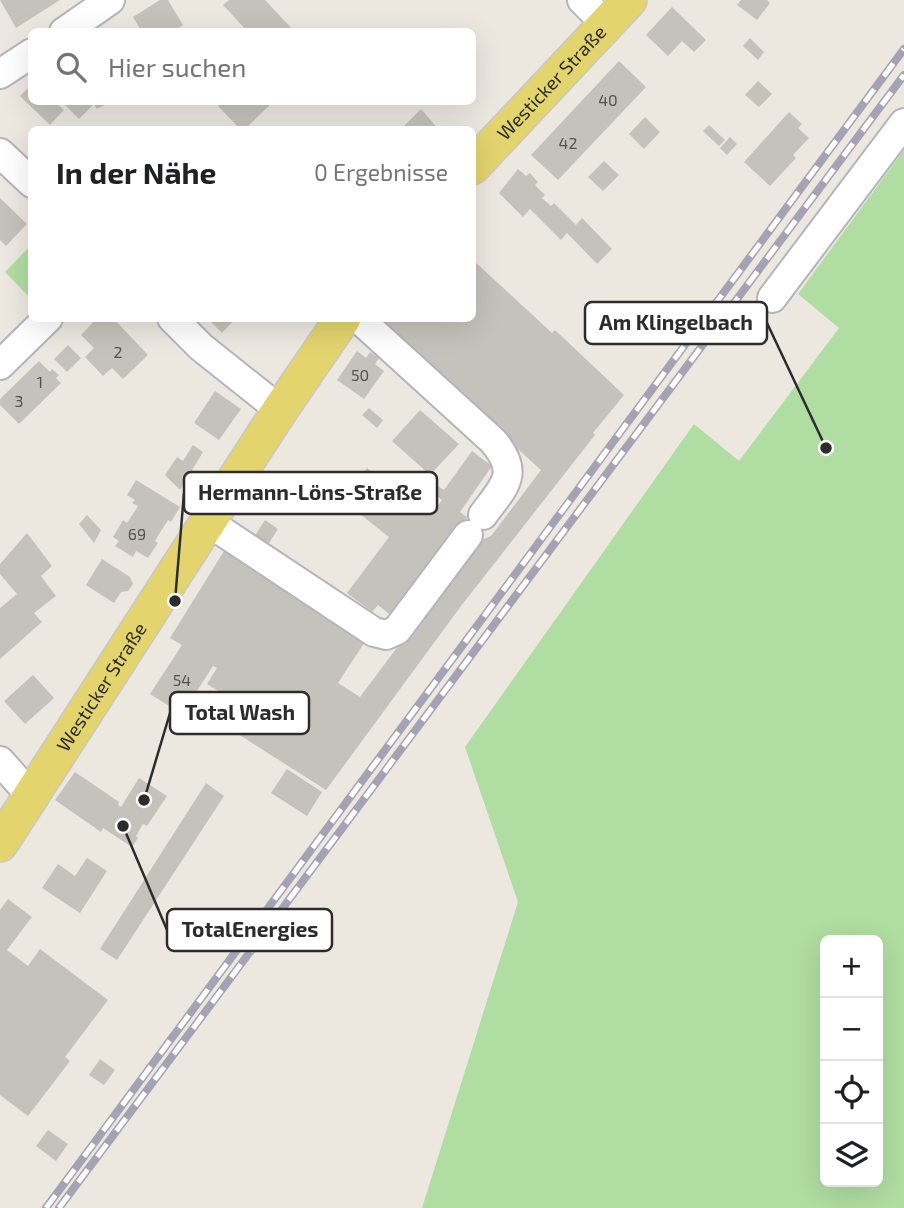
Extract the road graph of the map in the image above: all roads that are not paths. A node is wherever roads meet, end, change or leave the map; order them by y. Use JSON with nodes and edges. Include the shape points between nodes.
{"nodes":[{"id":1,"x":110,"y":0,"type":"edge"},
{"id":2,"x":582,"y":0,"type":"edge"},
{"id":3,"x":618,"y":13,"type":"edge"},
{"id":4,"x":70,"y":28,"type":"edge"},
{"id":5,"x":28,"y":56,"type":"edge"},
{"id":6,"x":0,"y":74,"type":"edge"},
{"id":7,"x":904,"y":123,"type":"edge"},
{"id":8,"x":0,"y":153,"type":"edge"},
{"id":9,"x":476,"y":163,"type":"edge"},
{"id":10,"x":28,"y":179,"type":"edge"},
{"id":11,"x":772,"y":298,"type":"dead end"},
{"id":12,"x":44,"y":322,"type":"edge"},
{"id":13,"x":176,"y":322,"type":"edge"},
{"id":14,"x":341,"y":322,"type":"edge"},
{"id":15,"x":362,"y":322,"type":"edge"},
{"id":16,"x":0,"y":365,"type":"edge"},
{"id":17,"x":280,"y":410,"type":"junction"},
{"id":18,"x":208,"y":522,"type":"junction"},
{"id":19,"x":0,"y":761,"type":"edge"},
{"id":20,"x":32,"y":797,"type":"junction"},
{"id":21,"x":0,"y":844,"type":"edge"}],
"edges":[{"from":1,"to":4,"type":"street"},
{"from":2,"to":3,"type":"street"},
{"from":3,"to":9,"type":"main road","name":"Westicker Straße"},
{"from":5,"to":6,"type":"street"},
{"from":7,"to":11,"type":"street"},
{"from":8,"to":10,"type":"street"},
{"from":12,"to":16,"type":"street"},
{"from":13,"to":17,"type":"street"},
{"from":14,"to":17,"type":"main road","name":"Westicker Straße"},
{"from":15,"to":18,"type":"street","via":[[493,441],[509,470],[503,486],[397,630],[386,635],[373,632]]},
{"from":17,"to":18,"type":"main road","name":"Westicker Straße"},
{"from":18,"to":20,"type":"main road","name":"Westicker Straße"},
{"from":19,"to":20,"type":"street"},
{"from":20,"to":21,"type":"main road","name":"Westicker Straße"}]}
